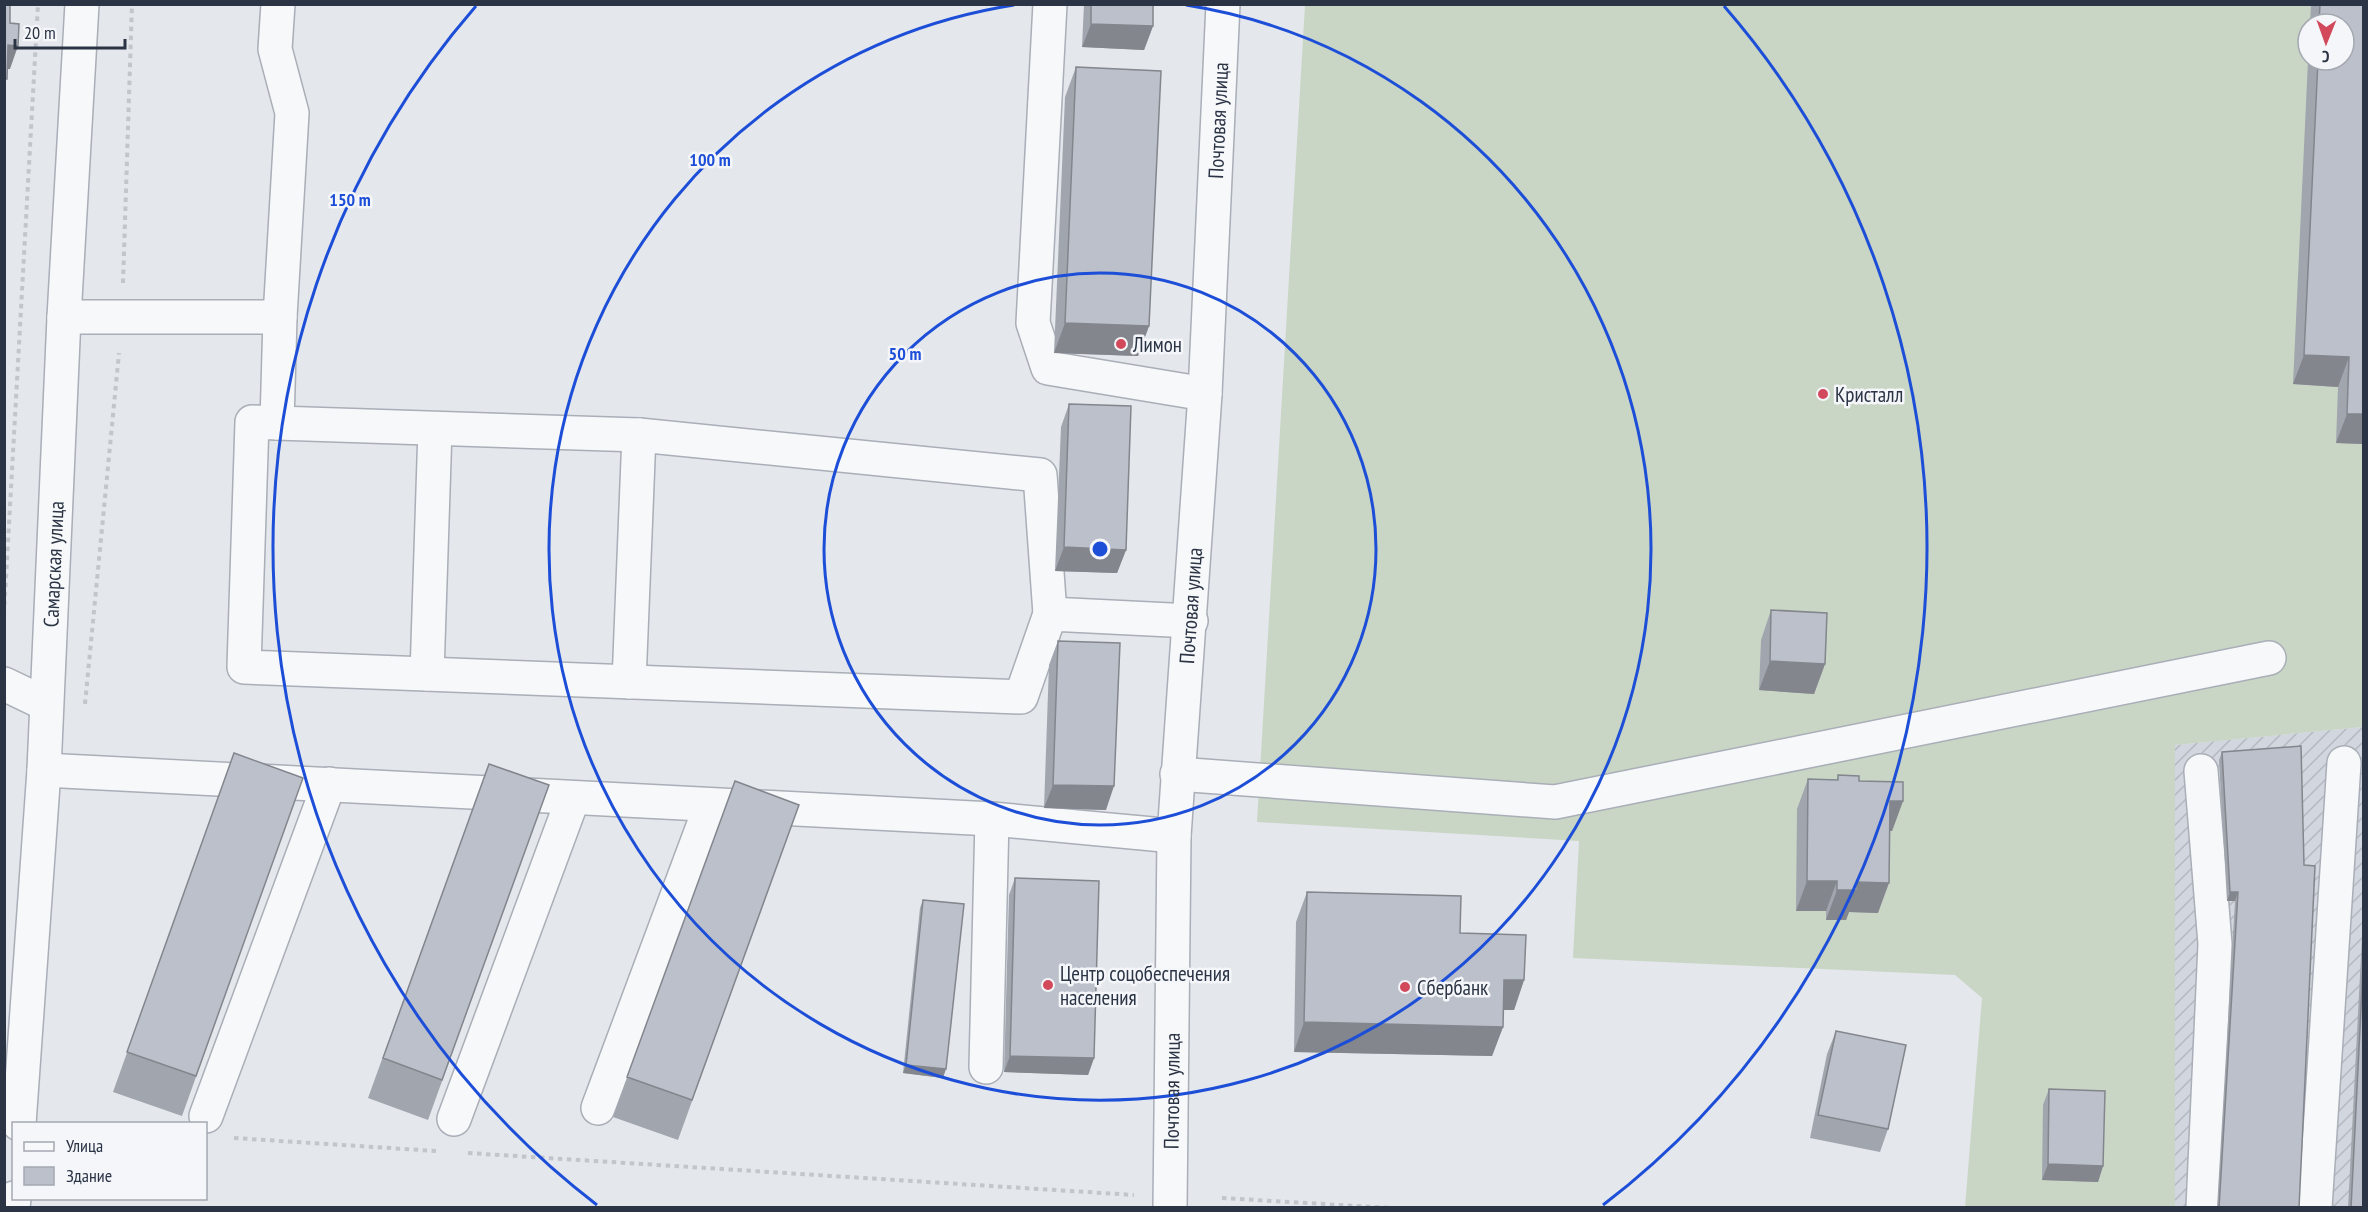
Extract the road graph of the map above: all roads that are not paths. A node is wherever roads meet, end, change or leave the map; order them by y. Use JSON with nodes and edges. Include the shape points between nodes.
{"nodes":[{"id":1,"x":82,"y":4,"type":"edge"},
{"id":2,"x":278,"y":4,"type":"edge"},
{"id":3,"x":1223,"y":4,"type":"edge"},
{"id":4,"x":1042,"y":5,"type":"edge"},
{"id":5,"x":64,"y":317,"type":"junction"},
{"id":6,"x":280,"y":317,"type":"junction"},
{"id":7,"x":1205,"y":394,"type":"junction"},
{"id":8,"x":277,"y":423,"type":"junction"},
{"id":9,"x":435,"y":429,"type":"junction"},
{"id":10,"x":639,"y":435,"type":"junction"},
{"id":11,"x":1050,"y":614,"type":"junction"},
{"id":12,"x":1191,"y":621,"type":"junction"},
{"id":13,"x":2269,"y":658,"type":"dead end"},
{"id":14,"x":427,"y":674,"type":"junction"},
{"id":15,"x":629,"y":682,"type":"junction"},
{"id":16,"x":4,"y":684,"type":"edge"},
{"id":17,"x":46,"y":704,"type":"junction"},
{"id":18,"x":2344,"y":763,"type":"dead end"},
{"id":19,"x":44,"y":770,"type":"junction"},
{"id":20,"x":2201,"y":771,"type":"dead end"},
{"id":21,"x":1177,"y":774,"type":"junction"},
{"id":22,"x":329,"y":784,"type":"junction"},
{"id":23,"x":573,"y":798,"type":"junction"},
{"id":24,"x":711,"y":805,"type":"junction"},
{"id":25,"x":992,"y":819,"type":"junction"},
{"id":26,"x":1174,"y":836,"type":"junction"},
{"id":27,"x":986,"y":1067,"type":"dead end"},
{"id":28,"x":598,"y":1108,"type":"dead end"},
{"id":29,"x":454,"y":1119,"type":"dead end"},
{"id":30,"x":19,"y":1122,"type":"edge"},
{"id":31,"x":218,"y":1126,"type":"road end"},
{"id":32,"x":1170,"y":1208,"type":"edge"},
{"id":33,"x":2203,"y":1208,"type":"edge"},
{"id":34,"x":2315,"y":1208,"type":"edge"}],
"edges":[{"from":1,"to":5,"type":"street","name":"Самарская улица"},
{"from":2,"to":6,"type":"street","via":[[275,49],[292,113]]},
{"from":3,"to":7,"type":"street","name":"Почтовая улица"},
{"from":4,"to":7,"type":"street","via":[[1033,322],[1048,368]]},
{"from":5,"to":6,"type":"street"},
{"from":5,"to":17,"type":"street","name":"Самарская улица"},
{"from":6,"to":8,"type":"street"},
{"from":7,"to":12,"type":"street","name":"Почтовая улица"},
{"from":8,"to":9,"type":"street"},
{"from":8,"to":14,"type":"street","via":[[252,422],[244,667]]},
{"from":9,"to":10,"type":"street"},
{"from":9,"to":14,"type":"street"},
{"from":10,"to":11,"type":"street","via":[[1040,475]]},
{"from":10,"to":15,"type":"street"},
{"from":11,"to":12,"type":"street"},
{"from":11,"to":15,"type":"street","via":[[1021,697]]},
{"from":12,"to":21,"type":"street","name":"Почтовая улица"},
{"from":13,"to":21,"type":"street","via":[[1555,802]]},
{"from":14,"to":15,"type":"street"},
{"from":16,"to":17,"type":"street"},
{"from":17,"to":19,"type":"street","name":"Самарская улица"},
{"from":18,"to":34,"type":"street"},
{"from":19,"to":22,"type":"street"},
{"from":19,"to":30,"type":"street","name":"Самарская улица"},
{"from":20,"to":33,"type":"street","via":[[2215,944]]},
{"from":21,"to":26,"type":"street","name":"Почтовая улица"},
{"from":22,"to":23,"type":"street"},
{"from":22,"to":31,"type":"street"},
{"from":23,"to":24,"type":"street"},
{"from":23,"to":29,"type":"street"},
{"from":24,"to":25,"type":"street"},
{"from":24,"to":28,"type":"street"},
{"from":25,"to":26,"type":"street"},
{"from":25,"to":27,"type":"street"},
{"from":26,"to":32,"type":"street","name":"Почтовая улица"}]}
